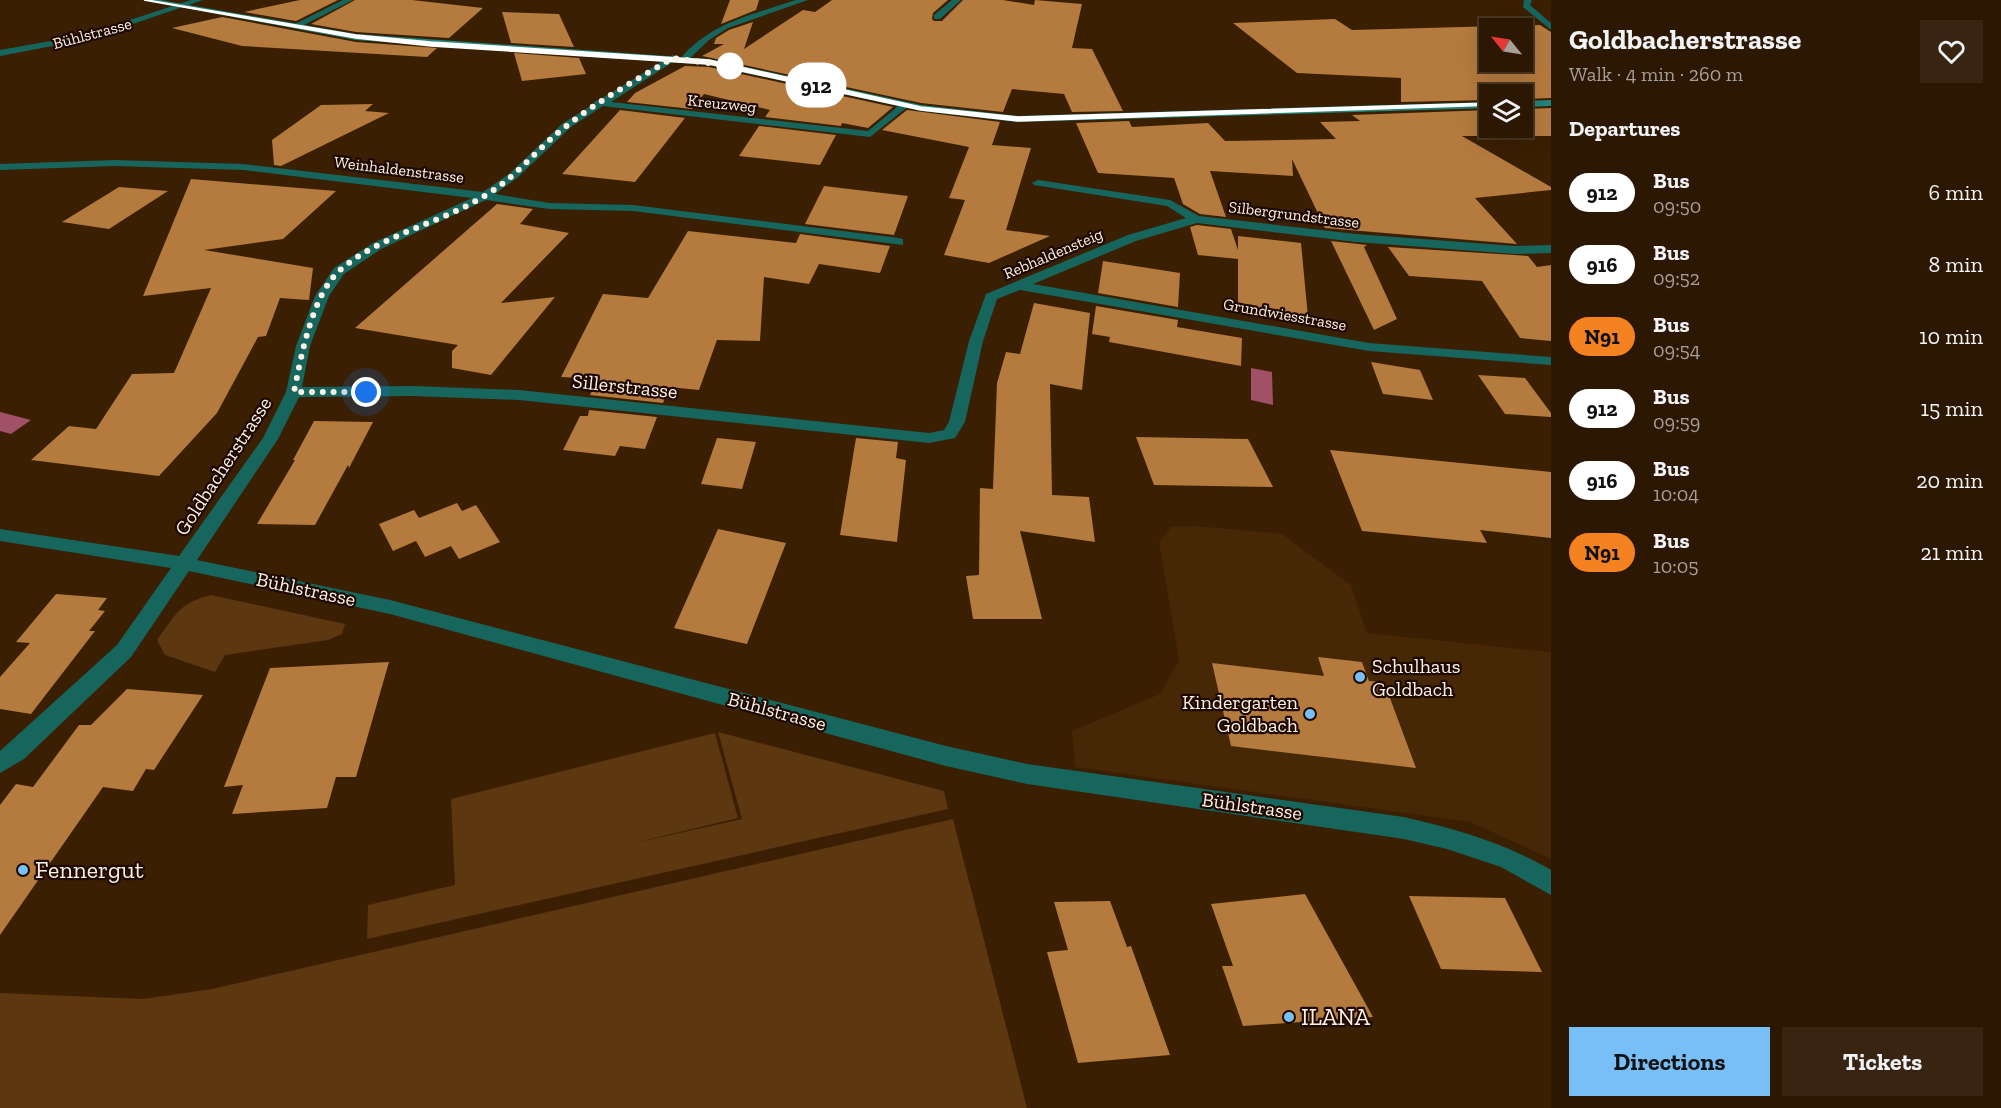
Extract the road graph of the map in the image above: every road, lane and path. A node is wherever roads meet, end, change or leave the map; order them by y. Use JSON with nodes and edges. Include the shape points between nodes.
{"nodes":[{"id":1,"x":147,"y":0,"type":"edge"},
{"id":2,"x":199,"y":0,"type":"edge"},
{"id":3,"x":349,"y":0,"type":"edge"},
{"id":4,"x":804,"y":0,"type":"edge"},
{"id":5,"x":957,"y":0,"type":"edge"},
{"id":6,"x":1528,"y":0,"type":"edge"},
{"id":7,"x":182,"y":6,"type":"junction"},
{"id":8,"x":938,"y":17,"type":"dead end"},
{"id":9,"x":295,"y":26,"type":"junction"},
{"id":10,"x":1551,"y":27,"type":"edge"},
{"id":11,"x":0,"y":53,"type":"edge"},
{"id":12,"x":678,"y":59,"type":"junction"},
{"id":13,"x":1551,"y":103,"type":"edge"},
{"id":14,"x":598,"y":104,"type":"junction"},
{"id":15,"x":1533,"y":104,"type":"edge"},
{"id":16,"x":905,"y":105,"type":"junction"},
{"id":17,"x":1479,"y":105,"type":"edge"},
{"id":18,"x":0,"y":167,"type":"edge"},
{"id":19,"x":1038,"y":183,"type":"dead end"},
{"id":20,"x":485,"y":196,"type":"junction"},
{"id":21,"x":1196,"y":219,"type":"junction"},
{"id":22,"x":899,"y":242,"type":"dead end"},
{"id":23,"x":1551,"y":249,"type":"edge"},
{"id":24,"x":1015,"y":285,"type":"junction"},
{"id":25,"x":1551,"y":361,"type":"edge"},
{"id":26,"x":294,"y":392,"type":"junction"},
{"id":27,"x":949,"y":434,"type":"joint"},
{"id":28,"x":0,"y":535,"type":"edge"},
{"id":29,"x":185,"y":564,"type":"junction"},
{"id":30,"x":0,"y":763,"type":"edge"},
{"id":31,"x":1551,"y":883,"type":"edge"}],
"edges":[{"from":1,"to":7,"type":"main road"},
{"from":2,"to":7,"type":"street","name":"Bühlstrasse"},
{"from":3,"to":9,"type":"street"},
{"from":4,"to":12,"type":"street","name":"Goldbacherstrasse","via":[[725,26]]},
{"from":5,"to":8,"type":"street"},
{"from":6,"to":10,"type":"street","via":[[1526,5]]},
{"from":7,"to":9,"type":"main road"},
{"from":7,"to":11,"type":"street","name":"Bühlstrasse","via":[[86,37]]},
{"from":9,"to":12,"type":"main road","via":[[431,44]]},
{"from":12,"to":14,"type":"street","name":"Goldbacherstrasse"},
{"from":12,"to":16,"type":"main road","via":[[730,66]]},
{"from":13,"to":15,"type":"main road"},
{"from":14,"to":16,"type":"street","name":"Kreuzweg","via":[[870,134]]},
{"from":14,"to":20,"type":"street","name":"Goldbacherstrasse","via":[[567,125],[513,176]]},
{"from":16,"to":17,"type":"main road","via":[[1039,119]]},
{"from":18,"to":20,"type":"street","name":"Weinhaldenstrasse","via":[[115,163],[243,167]]},
{"from":19,"to":21,"type":"street","name":"Silbergrundstrasse","via":[[1170,203]]},
{"from":20,"to":22,"type":"street","name":"Weinhaldenstrasse","via":[[549,206],[633,208]]},
{"from":20,"to":26,"type":"street","name":"Goldbacherstrasse","via":[[377,246],[339,271],[322,296],[303,346]]},
{"from":21,"to":23,"type":"street","name":"Silbergrundstrasse","via":[[1356,238],[1515,250]]},
{"from":21,"to":24,"type":"street","name":"Rebhaldensteig","via":[[1132,238]]},
{"from":24,"to":25,"type":"street","name":"Grundwiesstrasse","via":[[1370,347]]},
{"from":24,"to":27,"type":"street","name":"Rebhaldensteig","via":[[991,297],[957,422]]},
{"from":26,"to":27,"type":"street","name":"Sillerstrasse","via":[[519,395],[864,433],[929,438]]},
{"from":26,"to":29,"type":"street","name":"Goldbacherstrasse","via":[[270,439]]},
{"from":28,"to":29,"type":"street","name":"Bühlstrasse"},
{"from":29,"to":30,"type":"street","name":"Goldbacherstrasse","via":[[124,651]]},
{"from":29,"to":31,"type":"street","name":"Bühlstrasse","via":[[390,607],[934,753],[1027,774],[1404,828],[1447,838],[1507,858]]}]}
